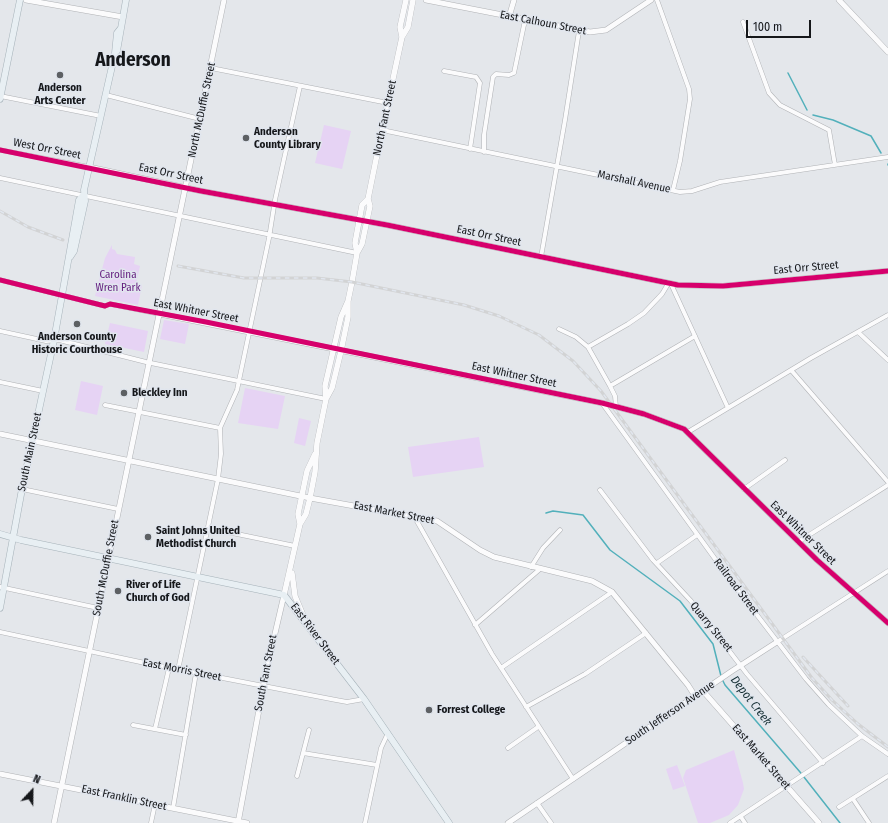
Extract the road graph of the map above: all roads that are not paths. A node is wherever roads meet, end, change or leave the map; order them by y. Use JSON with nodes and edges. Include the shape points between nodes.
{"nodes":[{"id":1,"x":20,"y":0,"type":"edge"},
{"id":2,"x":26,"y":0,"type":"edge"},
{"id":3,"x":126,"y":0,"type":"edge"},
{"id":4,"x":224,"y":0,"type":"edge"},
{"id":5,"x":406,"y":0,"type":"edge"},
{"id":6,"x":413,"y":0,"type":"edge"},
{"id":7,"x":426,"y":0,"type":"edge"},
{"id":8,"x":514,"y":0,"type":"edge"},
{"id":9,"x":651,"y":0,"type":"edge"},
{"id":10,"x":657,"y":0,"type":"edge"},
{"id":11,"x":839,"y":0,"type":"edge"},
{"id":12,"x":509,"y":16,"type":"junction"},
{"id":13,"x":123,"y":17,"type":"junction"},
{"id":14,"x":525,"y":20,"type":"junction"},
{"id":15,"x":743,"y":22,"type":"dead end"},
{"id":16,"x":579,"y":31,"type":"junction"},
{"id":17,"x":402,"y":37,"type":"junction"},
{"id":18,"x":888,"y":52,"type":"edge"},
{"id":19,"x":211,"y":68,"type":"junction"},
{"id":20,"x":444,"y":71,"type":"dead end"},
{"id":21,"x":300,"y":86,"type":"junction"},
{"id":22,"x":106,"y":95,"type":"junction"},
{"id":23,"x":0,"y":97,"type":"edge"},
{"id":24,"x":388,"y":102,"type":"junction"},
{"id":25,"x":101,"y":116,"type":"junction"},
{"id":26,"x":200,"y":119,"type":"junction"},
{"id":27,"x":382,"y":130,"type":"junction"},
{"id":28,"x":470,"y":149,"type":"junction"},
{"id":29,"x":0,"y":150,"type":"edge"},
{"id":30,"x":484,"y":152,"type":"junction"},
{"id":31,"x":888,"y":157,"type":"edge"},
{"id":32,"x":834,"y":165,"type":"junction"},
{"id":33,"x":557,"y":166,"type":"junction"},
{"id":34,"x":89,"y":167,"type":"junction"},
{"id":35,"x":0,"y":178,"type":"edge"},
{"id":36,"x":186,"y":187,"type":"junction"},
{"id":37,"x":673,"y":190,"type":"junction"},
{"id":38,"x":83,"y":195,"type":"junction"},
{"id":39,"x":368,"y":199,"type":"junction"},
{"id":40,"x":275,"y":204,"type":"junction"},
{"id":41,"x":180,"y":216,"type":"junction"},
{"id":42,"x":360,"y":220,"type":"junction"},
{"id":43,"x":367,"y":221,"type":"junction"},
{"id":44,"x":270,"y":234,"type":"junction"},
{"id":45,"x":357,"y":253,"type":"junction"},
{"id":46,"x":541,"y":258,"type":"junction"},
{"id":47,"x":888,"y":271,"type":"edge"},
{"id":48,"x":0,"y":280,"type":"edge"},
{"id":49,"x":670,"y":284,"type":"junction"},
{"id":50,"x":62,"y":297,"type":"junction"},
{"id":51,"x":348,"y":301,"type":"junction"},
{"id":52,"x":160,"y":314,"type":"junction"},
{"id":53,"x":888,"y":315,"type":"edge"},
{"id":54,"x":559,"y":328,"type":"dead end"},
{"id":55,"x":0,"y":331,"type":"edge"},
{"id":56,"x":250,"y":332,"type":"junction"},
{"id":57,"x":858,"y":332,"type":"junction"},
{"id":58,"x":695,"y":336,"type":"junction"},
{"id":59,"x":54,"y":340,"type":"junction"},
{"id":60,"x":588,"y":347,"type":"junction"},
{"id":61,"x":333,"y":349,"type":"junction"},
{"id":62,"x":341,"y":351,"type":"junction"},
{"id":63,"x":888,"y":360,"type":"edge"},
{"id":64,"x":150,"y":363,"type":"junction"},
{"id":65,"x":791,"y":370,"type":"junction"},
{"id":66,"x":239,"y":381,"type":"junction"},
{"id":67,"x":0,"y":382,"type":"edge"},
{"id":68,"x":610,"y":386,"type":"junction"},
{"id":69,"x":43,"y":391,"type":"junction"},
{"id":70,"x":326,"y":399,"type":"junction"},
{"id":71,"x":602,"y":403,"type":"junction"},
{"id":72,"x":106,"y":405,"type":"dead end"},
{"id":73,"x":616,"y":407,"type":"junction"},
{"id":74,"x":728,"y":408,"type":"junction"},
{"id":75,"x":140,"y":412,"type":"junction"},
{"id":76,"x":220,"y":428,"type":"junction"},
{"id":77,"x":688,"y":432,"type":"junction"},
{"id":78,"x":0,"y":434,"type":"edge"},
{"id":79,"x":32,"y":441,"type":"junction"},
{"id":80,"x":315,"y":454,"type":"junction"},
{"id":81,"x":129,"y":460,"type":"junction"},
{"id":82,"x":785,"y":460,"type":"dead end"},
{"id":83,"x":218,"y":479,"type":"junction"},
{"id":84,"x":888,"y":482,"type":"edge"},
{"id":85,"x":888,"y":485,"type":"edge"},
{"id":86,"x":22,"y":489,"type":"junction"},
{"id":87,"x":744,"y":489,"type":"junction"},
{"id":88,"x":600,"y":490,"type":"dead end"},
{"id":89,"x":302,"y":496,"type":"junction"},
{"id":90,"x":310,"y":498,"type":"junction"},
{"id":91,"x":118,"y":509,"type":"junction"},
{"id":92,"x":414,"y":516,"type":"junction"},
{"id":93,"x":300,"y":524,"type":"junction"},
{"id":94,"x":208,"y":528,"type":"junction"},
{"id":95,"x":560,"y":530,"type":"dead end"},
{"id":96,"x":0,"y":534,"type":"edge"},
{"id":97,"x":697,"y":535,"type":"junction"},
{"id":98,"x":13,"y":538,"type":"junction"},
{"id":99,"x":798,"y":542,"type":"junction"},
{"id":100,"x":295,"y":546,"type":"junction"},
{"id":101,"x":109,"y":558,"type":"junction"},
{"id":102,"x":292,"y":562,"type":"junction"},
{"id":103,"x":657,"y":563,"type":"junction"},
{"id":104,"x":531,"y":566,"type":"junction"},
{"id":105,"x":540,"y":569,"type":"junction"},
{"id":106,"x":888,"y":571,"type":"edge"},
{"id":107,"x":198,"y":576,"type":"junction"},
{"id":108,"x":2,"y":587,"type":"edge"},
{"id":109,"x":612,"y":592,"type":"junction"},
{"id":110,"x":854,"y":593,"type":"junction"},
{"id":111,"x":284,"y":595,"type":"junction"},
{"id":112,"x":0,"y":608,"type":"edge"},
{"id":113,"x":98,"y":608,"type":"junction"},
{"id":114,"x":888,"y":622,"type":"edge"},
{"id":115,"x":307,"y":624,"type":"junction"},
{"id":116,"x":475,"y":625,"type":"junction"},
{"id":117,"x":0,"y":632,"type":"edge"},
{"id":118,"x":646,"y":633,"type":"junction"},
{"id":119,"x":777,"y":642,"type":"junction"},
{"id":120,"x":90,"y":651,"type":"junction"},
{"id":121,"x":741,"y":665,"type":"junction"},
{"id":122,"x":169,"y":668,"type":"junction"},
{"id":123,"x":501,"y":668,"type":"junction"},
{"id":124,"x":178,"y":670,"type":"junction"},
{"id":125,"x":196,"y":673,"type":"junction"},
{"id":126,"x":264,"y":686,"type":"junction"},
{"id":127,"x":703,"y":691,"type":"junction"},
{"id":128,"x":695,"y":696,"type":"junction"},
{"id":129,"x":364,"y":699,"type":"junction"},
{"id":130,"x":526,"y":707,"type":"junction"},
{"id":131,"x":133,"y":725,"type":"dead end"},
{"id":132,"x":538,"y":727,"type":"junction"},
{"id":133,"x":155,"y":729,"type":"junction"},
{"id":134,"x":309,"y":730,"type":"dead end"},
{"id":135,"x":388,"y":733,"type":"junction"},
{"id":136,"x":186,"y":735,"type":"junction"},
{"id":137,"x":862,"y":736,"type":"junction"},
{"id":138,"x":508,"y":748,"type":"dead end"},
{"id":139,"x":303,"y":753,"type":"junction"},
{"id":140,"x":888,"y":754,"type":"edge"},
{"id":141,"x":823,"y":763,"type":"junction"},
{"id":142,"x":377,"y":765,"type":"junction"},
{"id":143,"x":0,"y":774,"type":"edge"},
{"id":144,"x":297,"y":776,"type":"dead end"},
{"id":145,"x":888,"y":776,"type":"edge"},
{"id":146,"x":573,"y":779,"type":"junction"},
{"id":147,"x":62,"y":785,"type":"junction"},
{"id":148,"x":786,"y":786,"type":"junction"},
{"id":149,"x":853,"y":799,"type":"junction"},
{"id":150,"x":537,"y":803,"type":"junction"},
{"id":151,"x":155,"y":804,"type":"junction"},
{"id":152,"x":840,"y":807,"type":"dead end"},
{"id":153,"x":173,"y":808,"type":"junction"},
{"id":154,"x":740,"y":817,"type":"junction"},
{"id":155,"x":238,"y":822,"type":"edge"},
{"id":156,"x":54,"y":823,"type":"edge"},
{"id":157,"x":151,"y":823,"type":"edge"},
{"id":158,"x":247,"y":823,"type":"edge"},
{"id":159,"x":365,"y":823,"type":"edge"},
{"id":160,"x":449,"y":823,"type":"edge"},
{"id":161,"x":508,"y":823,"type":"edge"},
{"id":162,"x":550,"y":823,"type":"edge"},
{"id":163,"x":730,"y":823,"type":"edge"},
{"id":164,"x":745,"y":823,"type":"edge"},
{"id":165,"x":819,"y":823,"type":"edge"},
{"id":166,"x":869,"y":823,"type":"edge"}],
"edges":[{"from":1,"to":23,"type":"main road"},
{"from":2,"to":13,"type":"street"},
{"from":3,"to":13,"type":"main road","name":"South Main Street"},
{"from":4,"to":19,"type":"street","name":"North McDuffie Street"},
{"from":5,"to":17,"type":"main road","name":"North Fant Street","via":[[400,27]]},
{"from":6,"to":17,"type":"main road","name":"North Fant Street","via":[[408,27]]},
{"from":7,"to":12,"type":"street","name":"East Calhoun Street"},
{"from":8,"to":12,"type":"street"},
{"from":9,"to":16,"type":"street","name":"East Calhoun Street","via":[[606,30]]},
{"from":10,"to":37,"type":"street","via":[[689,89],[690,100]]},
{"from":11,"to":18,"type":"street"},
{"from":12,"to":14,"type":"street","name":"East Calhoun Street"},
{"from":13,"to":22,"type":"main road","name":"South Main Street"},
{"from":14,"to":16,"type":"street","name":"East Calhoun Street"},
{"from":14,"to":30,"type":"street","via":[[514,73],[496,74],[493,77],[484,135]]},
{"from":15,"to":32,"type":"street","via":[[769,93],[780,104],[829,130]]},
{"from":16,"to":33,"type":"street"},
{"from":17,"to":24,"type":"main road","name":"North Fant Street"},
{"from":19,"to":21,"type":"street"},
{"from":19,"to":26,"type":"street","name":"North McDuffie Street"},
{"from":20,"to":28,"type":"street","via":[[476,78],[480,83]]},
{"from":21,"to":24,"type":"street"},
{"from":21,"to":40,"type":"street"},
{"from":22,"to":25,"type":"main road","name":"South Main Street"},
{"from":22,"to":26,"type":"street"},
{"from":23,"to":25,"type":"street"},
{"from":24,"to":27,"type":"main road","name":"North Fant Street"},
{"from":25,"to":34,"type":"main road","name":"South Main Street"},
{"from":26,"to":36,"type":"street","name":"North McDuffie Street"},
{"from":27,"to":28,"type":"street","name":"Marshall Avenue"},
{"from":27,"to":39,"type":"main road","name":"North Fant Street"},
{"from":28,"to":30,"type":"street","name":"Marshall Avenue"},
{"from":29,"to":34,"type":"street","name":"West Orr Street"},
{"from":30,"to":33,"type":"street","name":"Marshall Avenue"},
{"from":31,"to":32,"type":"street","name":"Marshall Avenue"},
{"from":32,"to":37,"type":"street","name":"Marshall Avenue","via":[[720,182],[692,191]]},
{"from":33,"to":37,"type":"street","name":"Marshall Avenue"},
{"from":33,"to":46,"type":"street"},
{"from":34,"to":36,"type":"street","name":"East Orr Street"},
{"from":34,"to":38,"type":"main road","name":"South Main Street"},
{"from":35,"to":38,"type":"street"},
{"from":36,"to":40,"type":"street","name":"East Orr Street"},
{"from":36,"to":41,"type":"street","name":"North McDuffie Street"},
{"from":38,"to":41,"type":"street"},
{"from":38,"to":50,"type":"main road","name":"South Main Street","via":[[79,200]]},
{"from":39,"to":42,"type":"main road","name":"North Fant Street","via":[[362,205]]},
{"from":39,"to":43,"type":"main road","name":"North Fant Street","via":[[370,206]]},
{"from":40,"to":42,"type":"street","name":"East Orr Street"},
{"from":40,"to":44,"type":"street"},
{"from":41,"to":44,"type":"street"},
{"from":41,"to":52,"type":"street","name":"North McDuffie Street"},
{"from":42,"to":43,"type":"street","name":"East Orr Street"},
{"from":42,"to":45,"type":"main road","name":"North Fant Street","via":[[355,243]]},
{"from":43,"to":45,"type":"main road","name":"North Fant Street","via":[[362,244]]},
{"from":43,"to":46,"type":"street","name":"East Orr Street"},
{"from":44,"to":45,"type":"street"},
{"from":44,"to":56,"type":"street"},
{"from":45,"to":51,"type":"main road","name":"North Fant Street"},
{"from":46,"to":49,"type":"street","name":"East Orr Street"},
{"from":47,"to":49,"type":"street","name":"East Orr Street","via":[[723,286]]},
{"from":48,"to":50,"type":"street","name":"East Whitner Street","via":[[54,292]]},
{"from":49,"to":58,"type":"street"},
{"from":49,"to":60,"type":"street","via":[[644,313]]},
{"from":50,"to":52,"type":"street","name":"East Whitner Street"},
{"from":50,"to":59,"type":"main road","name":"South Main Street"},
{"from":51,"to":61,"type":"main road","name":"North Fant Street"},
{"from":51,"to":62,"type":"main road","name":"North Fant Street","via":[[348,317]]},
{"from":52,"to":56,"type":"street","name":"East Whitner Street"},
{"from":52,"to":64,"type":"street","name":"South McDuffie Street"},
{"from":53,"to":57,"type":"street"},
{"from":54,"to":60,"type":"street"},
{"from":55,"to":59,"type":"street"},
{"from":56,"to":61,"type":"street","name":"East Whitner Street"},
{"from":56,"to":66,"type":"street"},
{"from":57,"to":63,"type":"street"},
{"from":57,"to":65,"type":"street"},
{"from":58,"to":68,"type":"street"},
{"from":58,"to":74,"type":"street"},
{"from":59,"to":64,"type":"street"},
{"from":59,"to":69,"type":"main road","name":"South Main Street"},
{"from":60,"to":68,"type":"street"},
{"from":61,"to":62,"type":"street","name":"East Whitner Street"},
{"from":61,"to":70,"type":"main road","name":"South Fant Street","via":[[325,386]]},
{"from":62,"to":70,"type":"main road","name":"South Fant Street","via":[[332,388]]},
{"from":62,"to":71,"type":"street","name":"East Whitner Street"},
{"from":64,"to":66,"type":"street"},
{"from":64,"to":75,"type":"street","name":"South McDuffie Street"},
{"from":65,"to":74,"type":"street"},
{"from":65,"to":84,"type":"street"},
{"from":66,"to":70,"type":"street"},
{"from":66,"to":76,"type":"street","via":[[235,398]]},
{"from":67,"to":69,"type":"street"},
{"from":68,"to":73,"type":"street","via":[[615,396]]},
{"from":69,"to":79,"type":"main road","name":"South Main Street"},
{"from":70,"to":80,"type":"main road","name":"South Fant Street"},
{"from":71,"to":73,"type":"street","name":"East Whitner Street"},
{"from":71,"to":97,"type":"street","name":"Railroad Street"},
{"from":72,"to":75,"type":"street"},
{"from":73,"to":77,"type":"street","name":"East Whitner Street","via":[[644,414]]},
{"from":74,"to":77,"type":"street"},
{"from":75,"to":76,"type":"street"},
{"from":75,"to":81,"type":"street","name":"South McDuffie Street"},
{"from":76,"to":83,"type":"street","via":[[221,454]]},
{"from":77,"to":87,"type":"street","name":"East Whitner Street"},
{"from":78,"to":79,"type":"street","name":"East Market Street"},
{"from":79,"to":81,"type":"street","name":"East Market Street"},
{"from":79,"to":86,"type":"main road","name":"South Main Street"},
{"from":80,"to":89,"type":"main road","name":"South Fant Street","via":[[307,471]]},
{"from":80,"to":90,"type":"main road","name":"South Fant Street","via":[[315,472]]},
{"from":81,"to":83,"type":"street","name":"East Market Street"},
{"from":81,"to":91,"type":"street","name":"South McDuffie Street"},
{"from":82,"to":87,"type":"street"},
{"from":83,"to":89,"type":"street","name":"East Market Street"},
{"from":83,"to":94,"type":"street"},
{"from":85,"to":99,"type":"street"},
{"from":86,"to":91,"type":"street"},
{"from":86,"to":98,"type":"main road","name":"South Main Street"},
{"from":87,"to":99,"type":"street","name":"East Whitner Street"},
{"from":88,"to":103,"type":"street","name":"Quarry Street"},
{"from":89,"to":90,"type":"street","name":"East Market Street"},
{"from":89,"to":93,"type":"main road","name":"South Fant Street","via":[[298,514]]},
{"from":90,"to":92,"type":"street","name":"East Market Street"},
{"from":90,"to":93,"type":"main road","name":"South Fant Street","via":[[306,514]]},
{"from":91,"to":101,"type":"street","name":"South McDuffie Street"},
{"from":92,"to":104,"type":"street","name":"East Market Street","via":[[443,524],[494,557]]},
{"from":92,"to":116,"type":"street"},
{"from":93,"to":100,"type":"main road","name":"South Fant Street"},
{"from":94,"to":100,"type":"street"},
{"from":94,"to":107,"type":"street"},
{"from":95,"to":104,"type":"street"},
{"from":96,"to":98,"type":"main road","name":"East River Street"},
{"from":97,"to":103,"type":"street"},
{"from":97,"to":119,"type":"street","name":"Railroad Street"},
{"from":98,"to":101,"type":"main road","name":"East River Street"},
{"from":98,"to":108,"type":"main road","name":"South Main Street"},
{"from":99,"to":110,"type":"street","name":"East Whitner Street"},
{"from":100,"to":102,"type":"main road","name":"South Fant Street"},
{"from":101,"to":107,"type":"main road","name":"East River Street"},
{"from":101,"to":113,"type":"street","name":"South McDuffie Street"},
{"from":102,"to":111,"type":"main road","name":"South Fant Street"},
{"from":102,"to":115,"type":"main road","via":[[294,589]]},
{"from":103,"to":121,"type":"street","name":"Quarry Street","via":[[691,601]]},
{"from":104,"to":105,"type":"street","name":"East Market Street"},
{"from":105,"to":109,"type":"street","name":"East Market Street","via":[[592,581]]},
{"from":105,"to":116,"type":"street"},
{"from":106,"to":110,"type":"street","name":"South Jefferson Avenue"},
{"from":107,"to":111,"type":"main road","name":"East River Street"},
{"from":107,"to":124,"type":"street"},
{"from":108,"to":112,"type":"main road","name":"South Main Street"},
{"from":108,"to":113,"type":"street"},
{"from":109,"to":118,"type":"street","name":"East Market Street"},
{"from":109,"to":123,"type":"street"},
{"from":110,"to":114,"type":"street","name":"East Whitner Street"},
{"from":110,"to":119,"type":"street","name":"South Jefferson Avenue"},
{"from":111,"to":115,"type":"main road","name":"East River Street"},
{"from":111,"to":126,"type":"street","name":"South Fant Street"},
{"from":113,"to":120,"type":"street","name":"South McDuffie Street"},
{"from":115,"to":129,"type":"main road","name":"East River Street"},
{"from":116,"to":123,"type":"street"},
{"from":117,"to":120,"type":"street","name":"East Morris Street"},
{"from":118,"to":128,"type":"street","name":"East Market Street"},
{"from":118,"to":130,"type":"street","via":[[585,674]]},
{"from":119,"to":121,"type":"street","name":"South Jefferson Avenue"},
{"from":119,"to":137,"type":"street","name":"Railroad Street","via":[[829,705]]},
{"from":120,"to":122,"type":"street","name":"East Morris Street"},
{"from":120,"to":147,"type":"street","name":"South McDuffie Street"},
{"from":121,"to":127,"type":"street","name":"South Jefferson Avenue"},
{"from":121,"to":141,"type":"street","name":"Quarry Street"},
{"from":122,"to":124,"type":"street","name":"East Morris Street"},
{"from":122,"to":133,"type":"street"},
{"from":123,"to":130,"type":"street"},
{"from":124,"to":125,"type":"street","name":"East Morris Street"},
{"from":125,"to":126,"type":"street","name":"East Morris Street"},
{"from":125,"to":136,"type":"street"},
{"from":126,"to":129,"type":"street","name":"East Morris Street","via":[[347,702]]},
{"from":126,"to":155,"type":"street","name":"South Fant Street"},
{"from":127,"to":128,"type":"street","name":"South Jefferson Avenue"},
{"from":127,"to":148,"type":"street","name":"East Market Street"},
{"from":128,"to":146,"type":"street","name":"South Jefferson Avenue"},
{"from":129,"to":135,"type":"main road","name":"East River Street"},
{"from":130,"to":132,"type":"street"},
{"from":131,"to":133,"type":"street"},
{"from":132,"to":138,"type":"street"},
{"from":132,"to":146,"type":"street"},
{"from":133,"to":136,"type":"street"},
{"from":134,"to":139,"type":"street"},
{"from":135,"to":142,"type":"street"},
{"from":135,"to":160,"type":"main road","name":"East River Street"},
{"from":136,"to":153,"type":"street"},
{"from":137,"to":140,"type":"street","name":"Railroad Street"},
{"from":137,"to":141,"type":"street"},
{"from":139,"to":142,"type":"street"},
{"from":139,"to":144,"type":"street"},
{"from":141,"to":148,"type":"street"},
{"from":142,"to":159,"type":"street"},
{"from":143,"to":147,"type":"street","name":"East Franklin Street"},
{"from":145,"to":149,"type":"street"},
{"from":146,"to":150,"type":"street","name":"South Jefferson Avenue"},
{"from":147,"to":151,"type":"street","name":"East Franklin Street"},
{"from":147,"to":156,"type":"street","name":"South McDuffie Street"},
{"from":148,"to":154,"type":"street"},
{"from":148,"to":165,"type":"street","name":"East Market Street"},
{"from":149,"to":152,"type":"street"},
{"from":149,"to":166,"type":"street"},
{"from":150,"to":161,"type":"street","name":"South Jefferson Avenue"},
{"from":150,"to":162,"type":"street"},
{"from":151,"to":153,"type":"street","name":"East Franklin Street"},
{"from":151,"to":157,"type":"street"},
{"from":153,"to":155,"type":"street","name":"East Franklin Street"},
{"from":154,"to":163,"type":"street"},
{"from":154,"to":164,"type":"street"},
{"from":155,"to":158,"type":"street","name":"East Franklin Street"}]}
